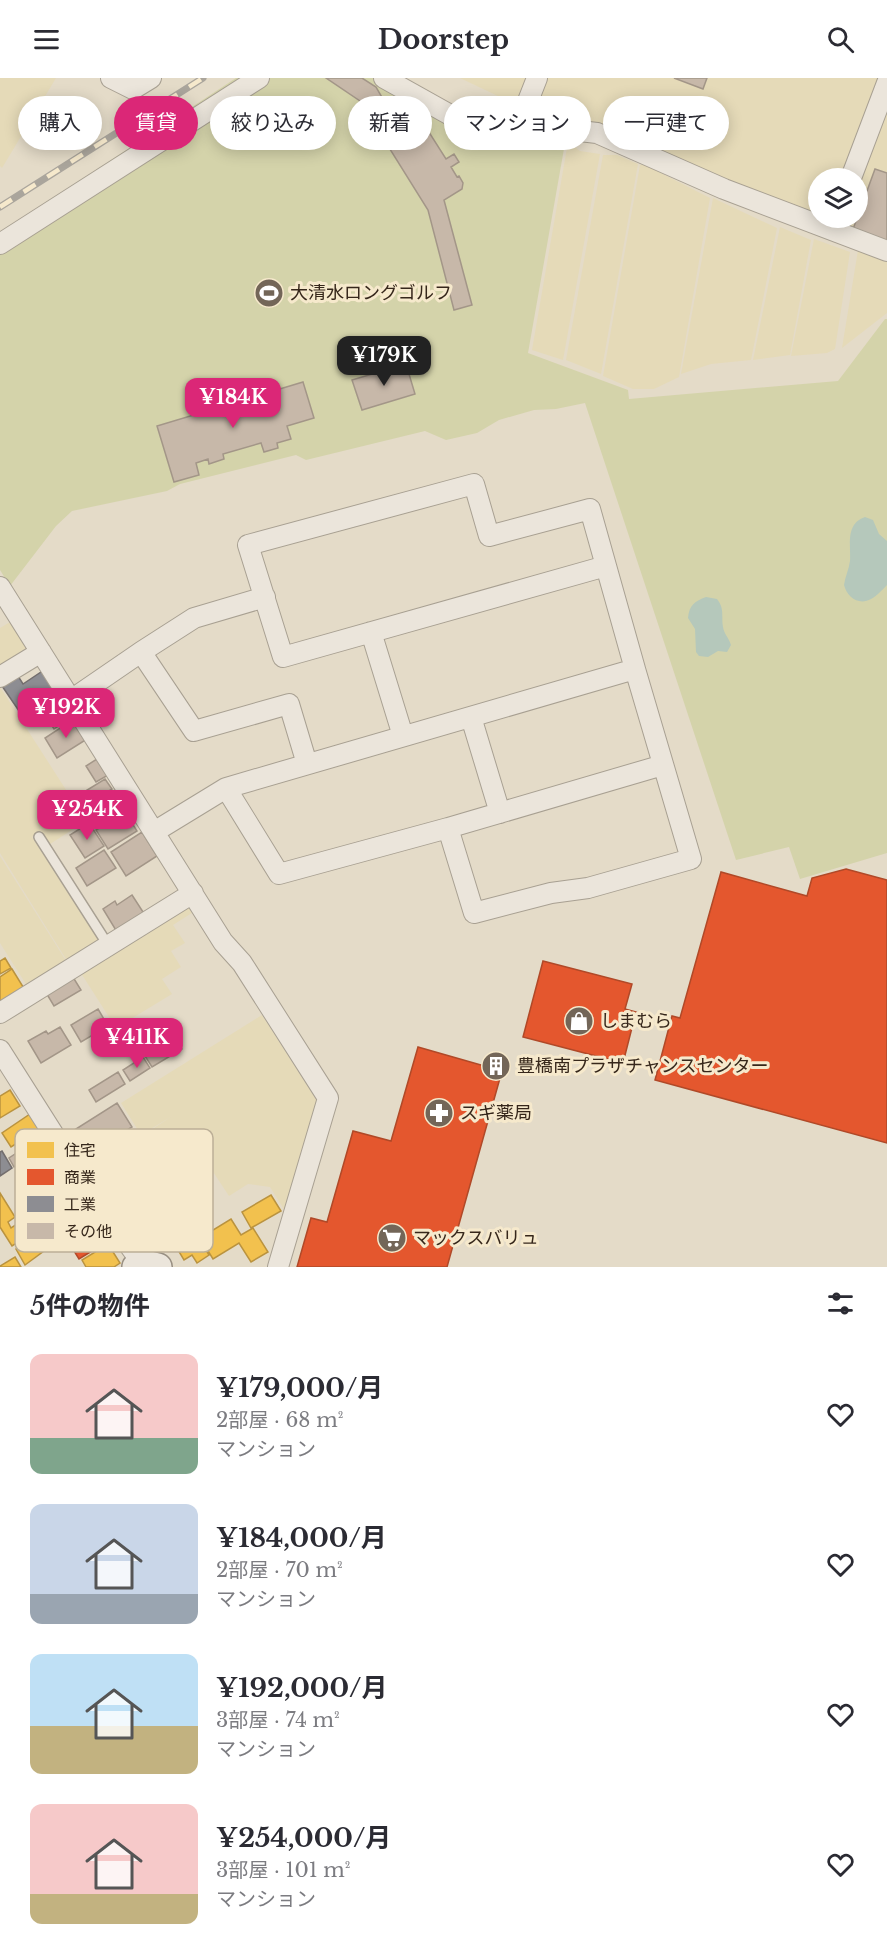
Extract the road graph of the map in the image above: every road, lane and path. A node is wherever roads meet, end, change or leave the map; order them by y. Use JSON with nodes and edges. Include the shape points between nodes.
{"nodes":[{"id":1,"x":111,"y":78,"type":"edge"},
{"id":2,"x":151,"y":78,"type":"edge"},
{"id":3,"x":260,"y":78,"type":"edge"},
{"id":4,"x":384,"y":78,"type":"edge"},
{"id":5,"x":537,"y":78,"type":"edge"},
{"id":6,"x":887,"y":83,"type":"edge"},
{"id":7,"x":444,"y":111,"type":"edge"},
{"id":8,"x":855,"y":168,"type":"edge"},
{"id":9,"x":808,"y":216,"type":"edge"},
{"id":10,"x":842,"y":228,"type":"edge"},
{"id":11,"x":0,"y":244,"type":"edge"},
{"id":12,"x":887,"y":251,"type":"edge"},
{"id":13,"x":606,"y":566,"type":"junction"},
{"id":14,"x":0,"y":587,"type":"edge"},
{"id":15,"x":265,"y":597,"type":"junction"},
{"id":16,"x":371,"y":632,"type":"junction"},
{"id":17,"x":41,"y":652,"type":"junction"},
{"id":18,"x":141,"y":652,"type":"junction"},
{"id":19,"x":635,"y":669,"type":"junction"},
{"id":20,"x":0,"y":677,"type":"edge"},
{"id":21,"x":71,"y":700,"type":"junction"},
{"id":22,"x":471,"y":717,"type":"junction"},
{"id":23,"x":404,"y":736,"type":"junction"},
{"id":24,"x":307,"y":764,"type":"junction"},
{"id":25,"x":663,"y":765,"type":"junction"},
{"id":26,"x":226,"y":788,"type":"junction"},
{"id":27,"x":500,"y":813,"type":"junction"},
{"id":28,"x":448,"y":828,"type":"junction"},
{"id":29,"x":154,"y":832,"type":"junction"},
{"id":30,"x":39,"y":837,"type":"dead end"},
{"id":31,"x":193,"y":893,"type":"junction"},
{"id":32,"x":108,"y":945,"type":"junction"},
{"id":33,"x":0,"y":1013,"type":"edge"},
{"id":34,"x":0,"y":1050,"type":"edge"},
{"id":35,"x":50,"y":1129,"type":"edge"},
{"id":36,"x":135,"y":1252,"type":"edge"},
{"id":37,"x":145,"y":1266,"type":"edge"},
{"id":38,"x":278,"y":1267,"type":"edge"}],
"edges":[{"from":1,"to":2,"type":"street","via":[[133,89]]},
{"from":3,"to":11,"type":"street"},
{"from":4,"to":7,"type":"street"},
{"from":5,"to":9,"type":"street","via":[[519,124],[597,133],[616,139],[724,189]]},
{"from":6,"to":8,"type":"street"},
{"from":10,"to":12,"type":"street"},
{"from":13,"to":15,"type":"street","via":[[590,509],[489,536],[474,484],[248,545]]},
{"from":13,"to":16,"type":"street"},
{"from":13,"to":19,"type":"street"},
{"from":14,"to":17,"type":"street"},
{"from":15,"to":16,"type":"street","via":[[283,657]]},
{"from":15,"to":18,"type":"street","via":[[194,618]]},
{"from":16,"to":23,"type":"street"},
{"from":17,"to":20,"type":"street"},
{"from":17,"to":21,"type":"street"},
{"from":18,"to":21,"type":"street"},
{"from":18,"to":24,"type":"street","via":[[194,731],[289,704]]},
{"from":19,"to":22,"type":"street"},
{"from":19,"to":25,"type":"street"},
{"from":21,"to":29,"type":"street"},
{"from":22,"to":23,"type":"street"},
{"from":22,"to":27,"type":"street"},
{"from":23,"to":24,"type":"street"},
{"from":24,"to":26,"type":"street"},
{"from":25,"to":27,"type":"street"},
{"from":25,"to":28,"type":"street","via":[[690,859],[588,888],[551,893],[474,913]]},
{"from":26,"to":28,"type":"street","via":[[279,874]]},
{"from":26,"to":29,"type":"street"},
{"from":27,"to":28,"type":"street"},
{"from":29,"to":31,"type":"street"},
{"from":30,"to":32,"type":"lane"},
{"from":31,"to":32,"type":"street"},
{"from":31,"to":38,"type":"street","via":[[327,1098]]},
{"from":32,"to":33,"type":"street"},
{"from":34,"to":35,"type":"street"},
{"from":36,"to":37,"type":"street"}]}
